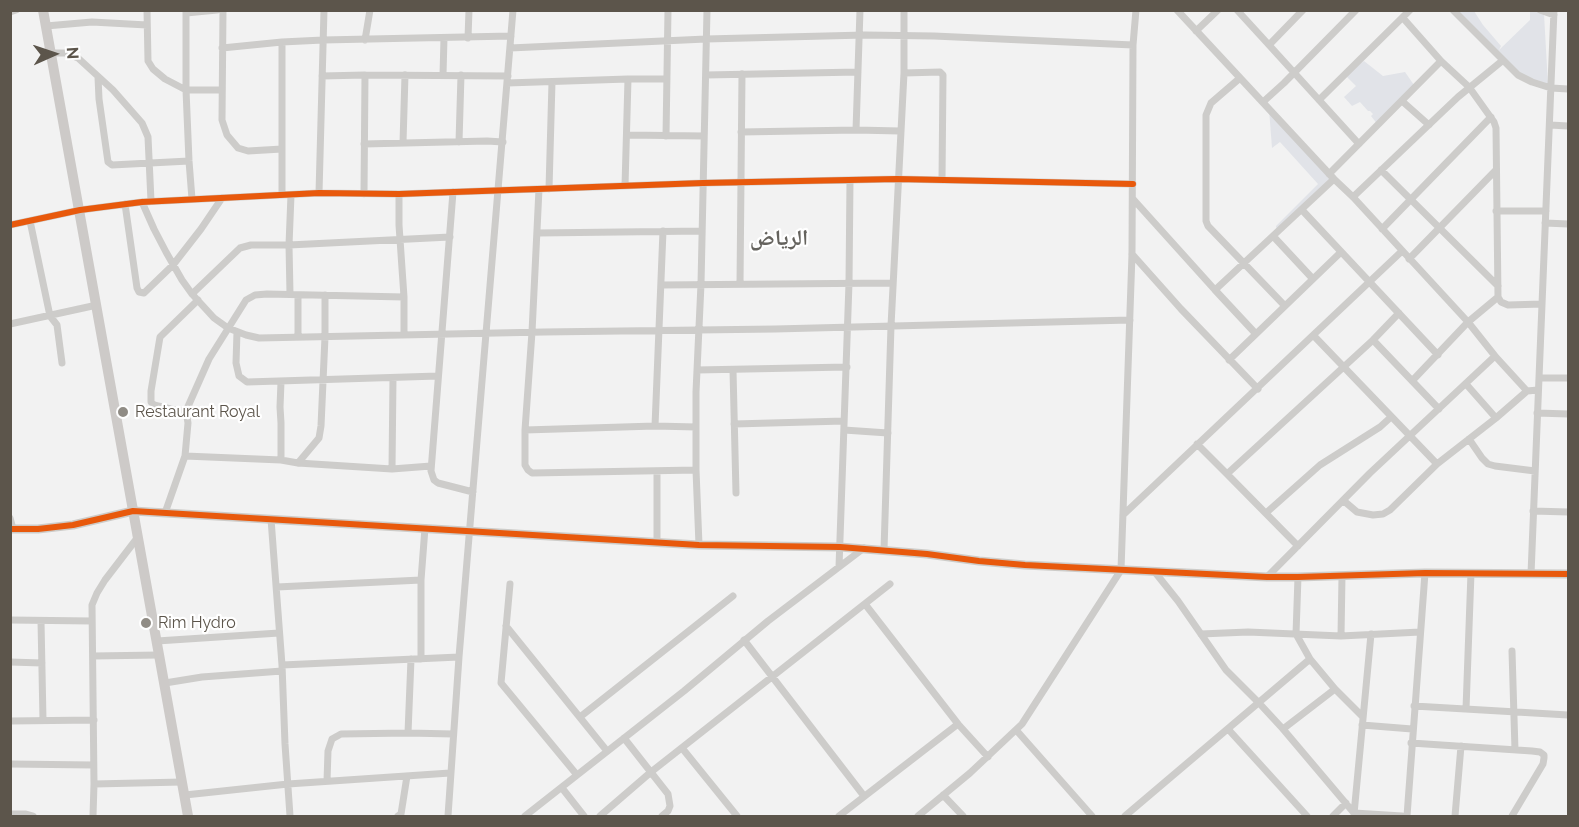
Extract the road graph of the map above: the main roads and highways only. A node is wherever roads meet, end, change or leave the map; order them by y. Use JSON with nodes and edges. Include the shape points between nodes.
{"nodes":[{"id":1,"x":43,"y":10,"type":"edge"},
{"id":2,"x":188,"y":816,"type":"edge"}],
"edges":[{"from":1,"to":2,"type":"main road"}]}
